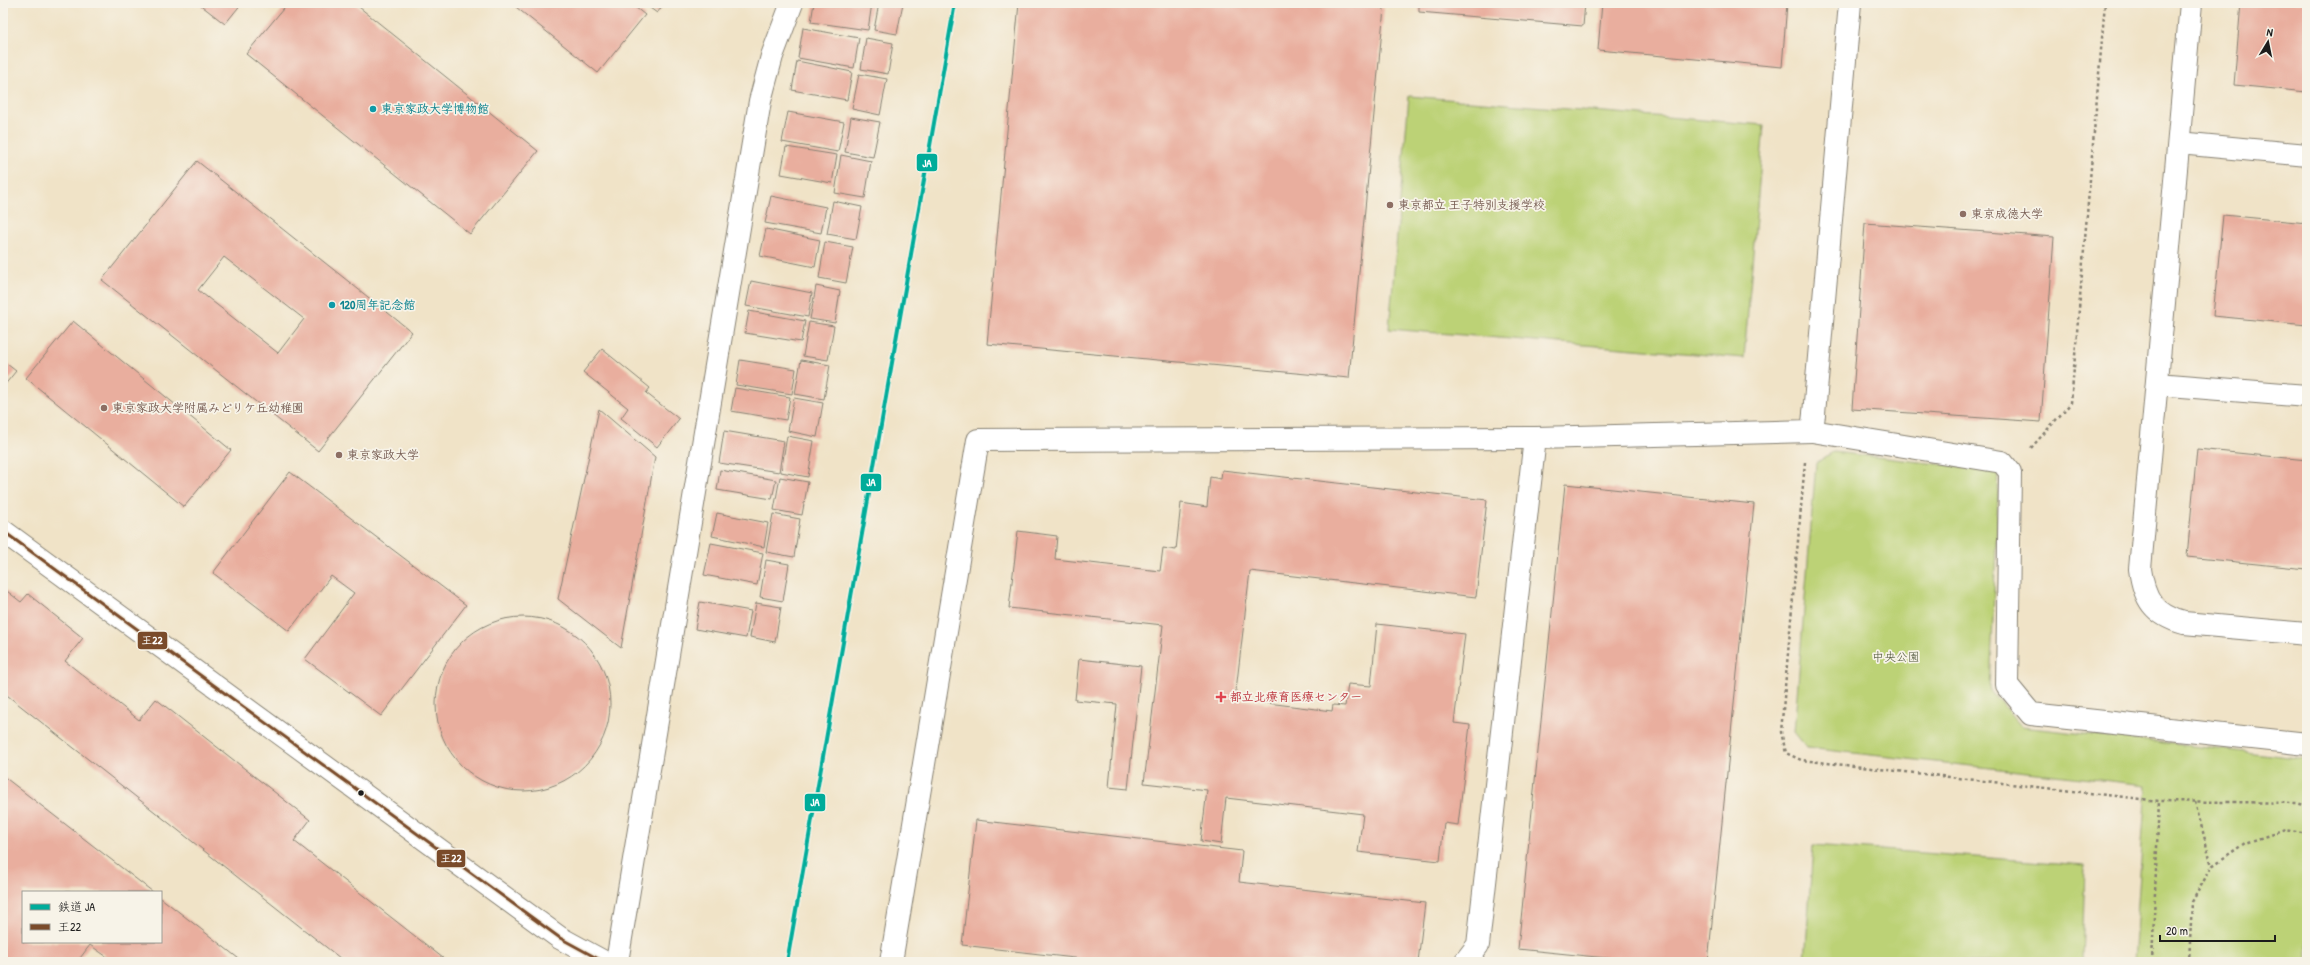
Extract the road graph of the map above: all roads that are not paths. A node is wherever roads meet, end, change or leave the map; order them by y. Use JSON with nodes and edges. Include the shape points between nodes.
{"nodes":[{"id":1,"x":792,"y":3,"type":"edge"},
{"id":2,"x":1850,"y":3,"type":"edge"},
{"id":3,"x":2191,"y":3,"type":"edge"},
{"id":4,"x":2179,"y":143,"type":"junction"},
{"id":5,"x":2307,"y":155,"type":"edge"},
{"id":6,"x":2157,"y":384,"type":"junction"},
{"id":7,"x":2307,"y":396,"type":"edge"},
{"id":8,"x":1813,"y":422,"type":"junction"},
{"id":9,"x":1535,"y":438,"type":"junction"},
{"id":10,"x":3,"y":531,"type":"edge"},
{"id":11,"x":2307,"y":634,"type":"edge"},
{"id":12,"x":2307,"y":744,"type":"edge"},
{"id":13,"x":604,"y":962,"type":"edge"},
{"id":14,"x":617,"y":962,"type":"edge"},
{"id":15,"x":891,"y":962,"type":"edge"},
{"id":16,"x":1465,"y":962,"type":"edge"}],
"edges":[{"from":1,"to":14,"type":"street","via":[[772,56],[760,101]]},
{"from":2,"to":8,"type":"street"},
{"from":3,"to":4,"type":"street"},
{"from":4,"to":5,"type":"street"},
{"from":4,"to":6,"type":"street"},
{"from":6,"to":7,"type":"street"},
{"from":6,"to":11,"type":"street","via":[[2140,569],[2142,584],[2149,599],[2157,611],[2170,619],[2184,623]]},
{"from":8,"to":9,"type":"street"},
{"from":8,"to":12,"type":"street","via":[[2002,462],[2010,472],[2007,685],[2032,714]]},
{"from":9,"to":15,"type":"street","via":[[978,440]]},
{"from":9,"to":16,"type":"street","via":[[1478,945]]},
{"from":10,"to":13,"type":"street","via":[[560,938]]}]}
